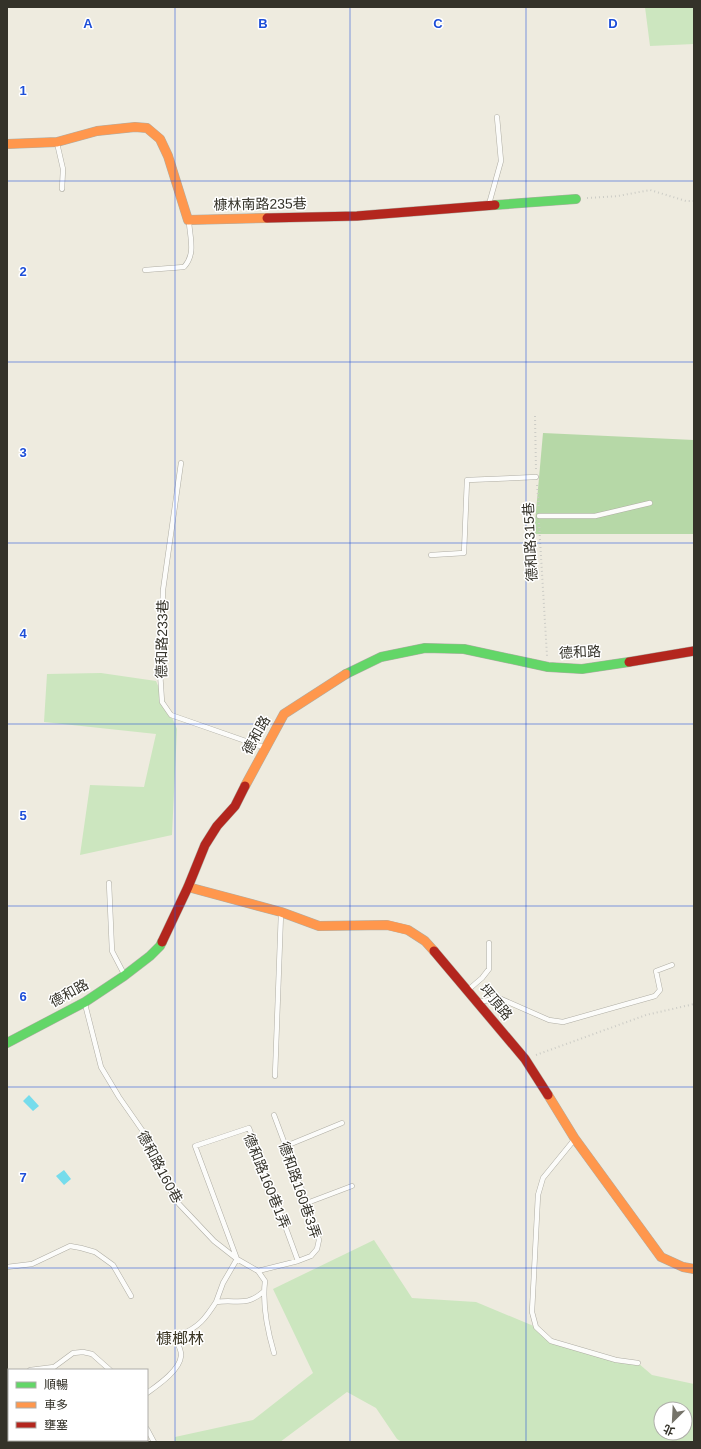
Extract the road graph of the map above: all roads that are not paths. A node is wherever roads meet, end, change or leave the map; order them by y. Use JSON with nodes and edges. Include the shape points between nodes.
{"nodes":[{"id":1,"x":497,"y":117,"type":"dead end"},
{"id":2,"x":57,"y":142,"type":"junction"},
{"id":3,"x":7,"y":144,"type":"edge"},
{"id":4,"x":62,"y":190,"type":"dead end"},
{"id":5,"x":576,"y":199,"type":"road end"},
{"id":6,"x":488,"y":205,"type":"junction"},
{"id":7,"x":188,"y":220,"type":"junction"},
{"id":8,"x":145,"y":270,"type":"dead end"},
{"id":9,"x":181,"y":463,"type":"dead end"},
{"id":10,"x":536,"y":476,"type":"road end"},
{"id":11,"x":650,"y":503,"type":"dead end"},
{"id":12,"x":539,"y":516,"type":"road end"},
{"id":13,"x":431,"y":555,"type":"dead end"},
{"id":14,"x":694,"y":651,"type":"edge"},
{"id":15,"x":265,"y":748,"type":"junction"},
{"id":16,"x":109,"y":883,"type":"dead end"},
{"id":17,"x":188,"y":887,"type":"junction"},
{"id":18,"x":281,"y":912,"type":"junction"},
{"id":19,"x":489,"y":943,"type":"dead end"},
{"id":20,"x":672,"y":965,"type":"dead end"},
{"id":21,"x":124,"y":976,"type":"junction"},
{"id":22,"x":468,"y":990,"type":"junction"},
{"id":23,"x":85,"y":1002,"type":"junction"},
{"id":24,"x":478,"y":1002,"type":"junction"},
{"id":25,"x":7,"y":1043,"type":"edge"},
{"id":26,"x":275,"y":1076,"type":"dead end"},
{"id":27,"x":274,"y":1115,"type":"dead end"},
{"id":28,"x":342,"y":1123,"type":"dead end"},
{"id":29,"x":575,"y":1139,"type":"junction"},
{"id":30,"x":286,"y":1146,"type":"junction"},
{"id":31,"x":352,"y":1186,"type":"dead end"},
{"id":32,"x":307,"y":1203,"type":"junction"},
{"id":33,"x":237,"y":1259,"type":"junction"},
{"id":34,"x":298,"y":1261,"type":"junction"},
{"id":35,"x":7,"y":1267,"type":"edge"},
{"id":36,"x":694,"y":1269,"type":"edge"},
{"id":37,"x":258,"y":1271,"type":"junction"},
{"id":38,"x":263,"y":1292,"type":"junction"},
{"id":39,"x":131,"y":1296,"type":"dead end"},
{"id":40,"x":216,"y":1302,"type":"junction"},
{"id":41,"x":274,"y":1352,"type":"dead end"},
{"id":42,"x":638,"y":1363,"type":"dead end"},
{"id":43,"x":42,"y":1369,"type":"edge"},
{"id":44,"x":109,"y":1369,"type":"edge"},
{"id":45,"x":148,"y":1392,"type":"edge"},
{"id":46,"x":148,"y":1431,"type":"edge"},
{"id":47,"x":154,"y":1442,"type":"edge"}],
"edges":[{"from":1,"to":6,"type":"lane","via":[[501,161]]},
{"from":2,"to":3,"type":"street"},
{"from":2,"to":4,"type":"lane","via":[[63,170]]},
{"from":2,"to":7,"type":"street","via":[[97,131],[147,128],[160,139],[168,156]]},
{"from":5,"to":6,"type":"street","name":"槺林南路235巷"},
{"from":6,"to":7,"type":"street","name":"槺林南路235巷","via":[[357,216]]},
{"from":7,"to":8,"type":"lane","via":[[192,252],[189,262],[184,267]]},
{"from":9,"to":15,"type":"lane","name":"德和路233巷","via":[[163,590],[160,672],[162,702],[171,715]]},
{"from":10,"to":13,"type":"lane","via":[[467,480],[464,554]]},
{"from":11,"to":12,"type":"lane","via":[[595,516]]},
{"from":14,"to":15,"type":"street","name":"德和路","via":[[582,669],[548,667],[464,649],[425,648],[381,657],[340,677],[284,714]]},
{"from":15,"to":17,"type":"street","name":"德和路","via":[[235,806],[216,826],[205,845]]},
{"from":16,"to":21,"type":"lane","via":[[112,951]]},
{"from":17,"to":18,"type":"street","name":"坪頂路"},
{"from":17,"to":21,"type":"street","name":"德和路","via":[[160,946]]},
{"from":18,"to":22,"type":"street","name":"坪頂路","via":[[319,926],[387,925],[408,930],[417,934],[433,948]]},
{"from":18,"to":26,"type":"lane"},
{"from":19,"to":22,"type":"lane","via":[[489,969]]},
{"from":20,"to":24,"type":"lane","via":[[656,970],[660,990],[655,996],[563,1022],[549,1020],[499,998]]},
{"from":21,"to":23,"type":"street","name":"德和路"},
{"from":22,"to":24,"type":"street","name":"坪頂路"},
{"from":23,"to":25,"type":"street","name":"德和路"},
{"from":23,"to":33,"type":"lane","name":"德和路160巷","via":[[102,1067],[149,1140],[166,1183],[178,1204],[214,1241]]},
{"from":24,"to":29,"type":"street","name":"坪頂路","via":[[525,1059]]},
{"from":27,"to":30,"type":"lane","name":"德和路160巷3弄"},
{"from":28,"to":30,"type":"lane"},
{"from":29,"to":36,"type":"street","name":"坪頂路","via":[[661,1257]]},
{"from":29,"to":42,"type":"lane","via":[[543,1178],[538,1195],[532,1312],[536,1327],[551,1341],[616,1360]]},
{"from":30,"to":32,"type":"lane","name":"德和路160巷3弄"},
{"from":31,"to":32,"type":"lane"},
{"from":32,"to":34,"type":"lane","name":"德和路160巷3弄","via":[[319,1240],[317,1249],[311,1256]]},
{"from":33,"to":34,"type":"lane","name":"德和路160巷1弄","via":[[196,1146],[248,1128]]},
{"from":33,"to":37,"type":"lane","name":"德和路160巷"},
{"from":33,"to":40,"type":"lane","via":[[223,1283]]},
{"from":34,"to":37,"type":"lane","name":"德和路160巷3弄"},
{"from":35,"to":39,"type":"lane","via":[[32,1264],[70,1246],[81,1248],[95,1252],[113,1265]]},
{"from":37,"to":38,"type":"lane","via":[[265,1281]]},
{"from":38,"to":40,"type":"lane","via":[[248,1302]]},
{"from":38,"to":41,"type":"lane","via":[[267,1330]]},
{"from":40,"to":45,"type":"lane","via":[[206,1318],[194,1329],[180,1335],[177,1341],[181,1356],[176,1368]]},
{"from":43,"to":44,"type":"lane","via":[[54,1368],[73,1353],[82,1352],[92,1354]]},
{"from":46,"to":47,"type":"lane"}]}
